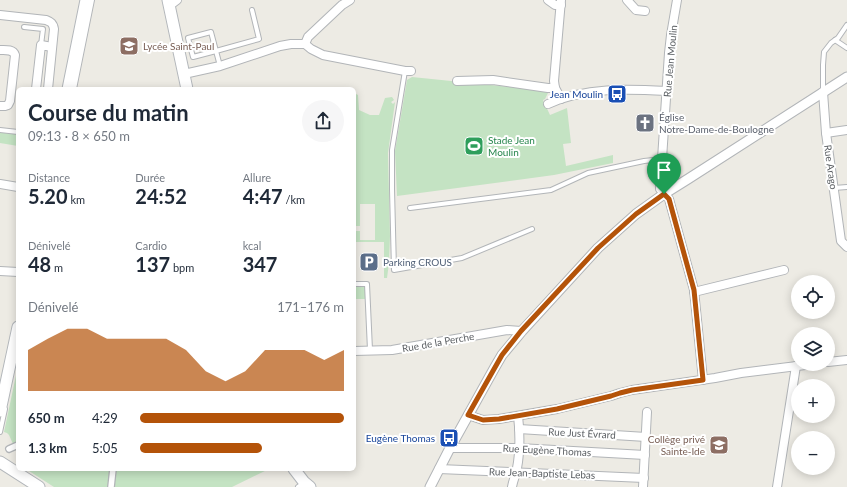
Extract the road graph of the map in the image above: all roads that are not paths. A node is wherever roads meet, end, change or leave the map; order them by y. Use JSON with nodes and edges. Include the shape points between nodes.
{"nodes":[{"id":1,"x":86,"y":0,"type":"edge"},
{"id":2,"x":92,"y":0,"type":"edge"},
{"id":3,"x":350,"y":0,"type":"edge"},
{"id":4,"x":548,"y":0,"type":"edge"},
{"id":5,"x":627,"y":0,"type":"edge"},
{"id":6,"x":677,"y":0,"type":"edge"},
{"id":7,"x":171,"y":2,"type":"edge"},
{"id":8,"x":561,"y":3,"type":"edge"},
{"id":9,"x":252,"y":10,"type":"dead end"},
{"id":10,"x":645,"y":11,"type":"dead end"},
{"id":11,"x":0,"y":15,"type":"edge"},
{"id":12,"x":847,"y":25,"type":"edge"},
{"id":13,"x":24,"y":27,"type":"dead end"},
{"id":14,"x":835,"y":40,"type":"junction"},
{"id":15,"x":305,"y":44,"type":"junction"},
{"id":16,"x":41,"y":45,"type":"junction"},
{"id":17,"x":52,"y":46,"type":"junction"},
{"id":18,"x":847,"y":48,"type":"edge"},
{"id":19,"x":0,"y":50,"type":"edge"},
{"id":20,"x":216,"y":50,"type":"junction"},
{"id":21,"x":220,"y":66,"type":"junction"},
{"id":22,"x":408,"y":71,"type":"joint"},
{"id":23,"x":184,"y":74,"type":"junction"},
{"id":24,"x":847,"y":77,"type":"edge"},
{"id":25,"x":458,"y":81,"type":"dead end"},
{"id":26,"x":36,"y":87,"type":"edge"},
{"id":27,"x":48,"y":87,"type":"edge"},
{"id":28,"x":68,"y":87,"type":"edge"},
{"id":29,"x":74,"y":87,"type":"edge"},
{"id":30,"x":187,"y":87,"type":"edge"},
{"id":31,"x":555,"y":88,"type":"junction"},
{"id":32,"x":667,"y":91,"type":"junction"},
{"id":33,"x":823,"y":92,"type":"junction"},
{"id":34,"x":14,"y":94,"type":"edge"},
{"id":35,"x":560,"y":98,"type":"junction"},
{"id":36,"x":548,"y":104,"type":"dead end"},
{"id":37,"x":0,"y":106,"type":"edge"},
{"id":38,"x":0,"y":130,"type":"edge"},
{"id":39,"x":847,"y":130,"type":"edge"},
{"id":40,"x":16,"y":132,"type":"edge"},
{"id":41,"x":826,"y":133,"type":"junction"},
{"id":42,"x":662,"y":159,"type":"junction"},
{"id":43,"x":0,"y":184,"type":"edge"},
{"id":44,"x":16,"y":187,"type":"edge"},
{"id":45,"x":847,"y":187,"type":"edge"},
{"id":46,"x":834,"y":188,"type":"junction"},
{"id":47,"x":664,"y":194,"type":"junction"},
{"id":48,"x":410,"y":208,"type":"dead end"},
{"id":49,"x":532,"y":229,"type":"dead end"},
{"id":50,"x":844,"y":244,"type":"edge"},
{"id":51,"x":0,"y":270,"type":"edge"},
{"id":52,"x":784,"y":270,"type":"dead end"},
{"id":53,"x":16,"y":272,"type":"edge"},
{"id":54,"x":356,"y":284,"type":"edge"},
{"id":55,"x":694,"y":292,"type":"junction"},
{"id":56,"x":521,"y":331,"type":"junction"},
{"id":57,"x":16,"y":338,"type":"edge"},
{"id":58,"x":370,"y":350,"type":"junction"},
{"id":59,"x":356,"y":351,"type":"edge"},
{"id":60,"x":847,"y":360,"type":"edge"},
{"id":61,"x":835,"y":361,"type":"edge"},
{"id":62,"x":791,"y":367,"type":"edge"},
{"id":63,"x":795,"y":371,"type":"edge"},
{"id":64,"x":703,"y":380,"type":"junction"},
{"id":65,"x":4,"y":406,"type":"edge"},
{"id":66,"x":647,"y":412,"type":"dead end"},
{"id":67,"x":468,"y":415,"type":"junction"},
{"id":68,"x":518,"y":416,"type":"junction"},
{"id":69,"x":519,"y":429,"type":"junction"},
{"id":70,"x":0,"y":432,"type":"edge"},
{"id":71,"x":646,"y":437,"type":"junction"},
{"id":72,"x":16,"y":446,"type":"edge"},
{"id":73,"x":450,"y":448,"type":"junction"},
{"id":74,"x":518,"y":448,"type":"junction"},
{"id":75,"x":8,"y":449,"type":"dead end"},
{"id":76,"x":645,"y":455,"type":"junction"},
{"id":77,"x":0,"y":462,"type":"edge"},
{"id":78,"x":439,"y":469,"type":"junction"},
{"id":79,"x":0,"y":470,"type":"edge"},
{"id":80,"x":113,"y":471,"type":"edge"},
{"id":81,"x":295,"y":471,"type":"edge"},
{"id":82,"x":516,"y":472,"type":"junction"},
{"id":83,"x":644,"y":478,"type":"junction"},
{"id":84,"x":304,"y":485,"type":"edge"},
{"id":85,"x":28,"y":487,"type":"edge"},
{"id":86,"x":39,"y":487,"type":"edge"},
{"id":87,"x":111,"y":487,"type":"edge"},
{"id":88,"x":430,"y":487,"type":"edge"},
{"id":89,"x":512,"y":487,"type":"edge"},
{"id":90,"x":643,"y":487,"type":"edge"},
{"id":91,"x":777,"y":487,"type":"edge"}],
"edges":[{"from":1,"to":28,"type":"main road"},
{"from":2,"to":29,"type":"lane"},
{"from":3,"to":15,"type":"street","via":[[308,38]]},
{"from":4,"to":8,"type":"street","via":[[555,5]]},
{"from":5,"to":10,"type":"street","via":[[636,10]]},
{"from":6,"to":32,"type":"street","name":"Rue Jean Moulin","via":[[671,35]]},
{"from":7,"to":23,"type":"main road"},
{"from":8,"to":31,"type":"street"},
{"from":9,"to":20,"type":"lane","via":[[259,39]]},
{"from":11,"to":17,"type":"street","via":[[51,22],[54,29]]},
{"from":12,"to":14,"type":"lane"},
{"from":13,"to":16,"type":"lane","via":[[43,30]]},
{"from":14,"to":18,"type":"lane"},
{"from":14,"to":33,"type":"lane","via":[[824,52]]},
{"from":15,"to":21,"type":"street","via":[[280,46]]},
{"from":15,"to":22,"type":"street","via":[[323,55]]},
{"from":16,"to":17,"type":"street"},
{"from":16,"to":26,"type":"street"},
{"from":17,"to":27,"type":"street"},
{"from":19,"to":34,"type":"street","via":[[12,51],[15,55]]},
{"from":20,"to":20,"type":"lane","via":[[193,57],[188,38],[211,32]]},
{"from":20,"to":21,"type":"lane"},
{"from":21,"to":23,"type":"street"},
{"from":22,"to":49,"type":"lane","via":[[392,150],[394,270],[462,258]]},
{"from":23,"to":30,"type":"main road"},
{"from":24,"to":33,"type":"street"},
{"from":25,"to":31,"type":"street","via":[[493,80]]},
{"from":31,"to":35,"type":"street"},
{"from":32,"to":35,"type":"street","via":[[612,90]]},
{"from":32,"to":42,"type":"street","name":"Rue Jean Moulin"},
{"from":33,"to":41,"type":"street","name":"Rue Arago"},
{"from":33,"to":47,"type":"street"},
{"from":34,"to":37,"type":"street","via":[[8,105]]},
{"from":35,"to":36,"type":"street"},
{"from":38,"to":40,"type":"lane"},
{"from":39,"to":41,"type":"street"},
{"from":41,"to":46,"type":"street","name":"Rue Arago"},
{"from":42,"to":47,"type":"street","name":"Rue Jean Moulin","via":[[660,189]]},
{"from":42,"to":48,"type":"lane","via":[[588,173],[551,190]]},
{"from":43,"to":44,"type":"street"},
{"from":45,"to":46,"type":"lane"},
{"from":46,"to":50,"type":"street","name":"Rue Arago"},
{"from":47,"to":55,"type":"street","name":"Rue Jean Moulin","via":[[669,199]]},
{"from":47,"to":56,"type":"street","via":[[636,214],[598,248]]},
{"from":51,"to":53,"type":"street"},
{"from":52,"to":55,"type":"street"},
{"from":54,"to":58,"type":"lane","via":[[367,284]]},
{"from":55,"to":64,"type":"street","name":"Rue Jean Moulin"},
{"from":56,"to":58,"type":"street","name":"Rue de la Perche","via":[[507,330],[392,350]]},
{"from":56,"to":67,"type":"street","via":[[498,361]]},
{"from":57,"to":65,"type":"main road"},
{"from":58,"to":59,"type":"street","name":"Rue de la Perche"},
{"from":60,"to":61,"type":"street"},
{"from":62,"to":64,"type":"street"},
{"from":63,"to":91,"type":"street"},
{"from":64,"to":68,"type":"street","via":[[632,390]]},
{"from":65,"to":70,"type":"lane"},
{"from":66,"to":71,"type":"street"},
{"from":67,"to":68,"type":"street","via":[[483,420]]},
{"from":67,"to":73,"type":"street"},
{"from":68,"to":69,"type":"street"},
{"from":69,"to":71,"type":"street","name":"Rue Just Évrard"},
{"from":69,"to":74,"type":"street"},
{"from":71,"to":76,"type":"street"},
{"from":72,"to":75,"type":"street"},
{"from":73,"to":74,"type":"street","name":"Rue Eugène Thomas"},
{"from":73,"to":78,"type":"street"},
{"from":74,"to":76,"type":"street","name":"Rue Eugène Thomas"},
{"from":74,"to":82,"type":"street"},
{"from":76,"to":83,"type":"street"},
{"from":77,"to":86,"type":"main road"},
{"from":78,"to":82,"type":"street","name":"Rue Jean-Baptiste Lebas"},
{"from":78,"to":88,"type":"street"},
{"from":79,"to":85,"type":"main road"},
{"from":80,"to":87,"type":"street"},
{"from":81,"to":84,"type":"main road"},
{"from":82,"to":83,"type":"street","name":"Rue Jean-Baptiste Lebas"},
{"from":82,"to":89,"type":"street"},
{"from":83,"to":90,"type":"street"}]}
